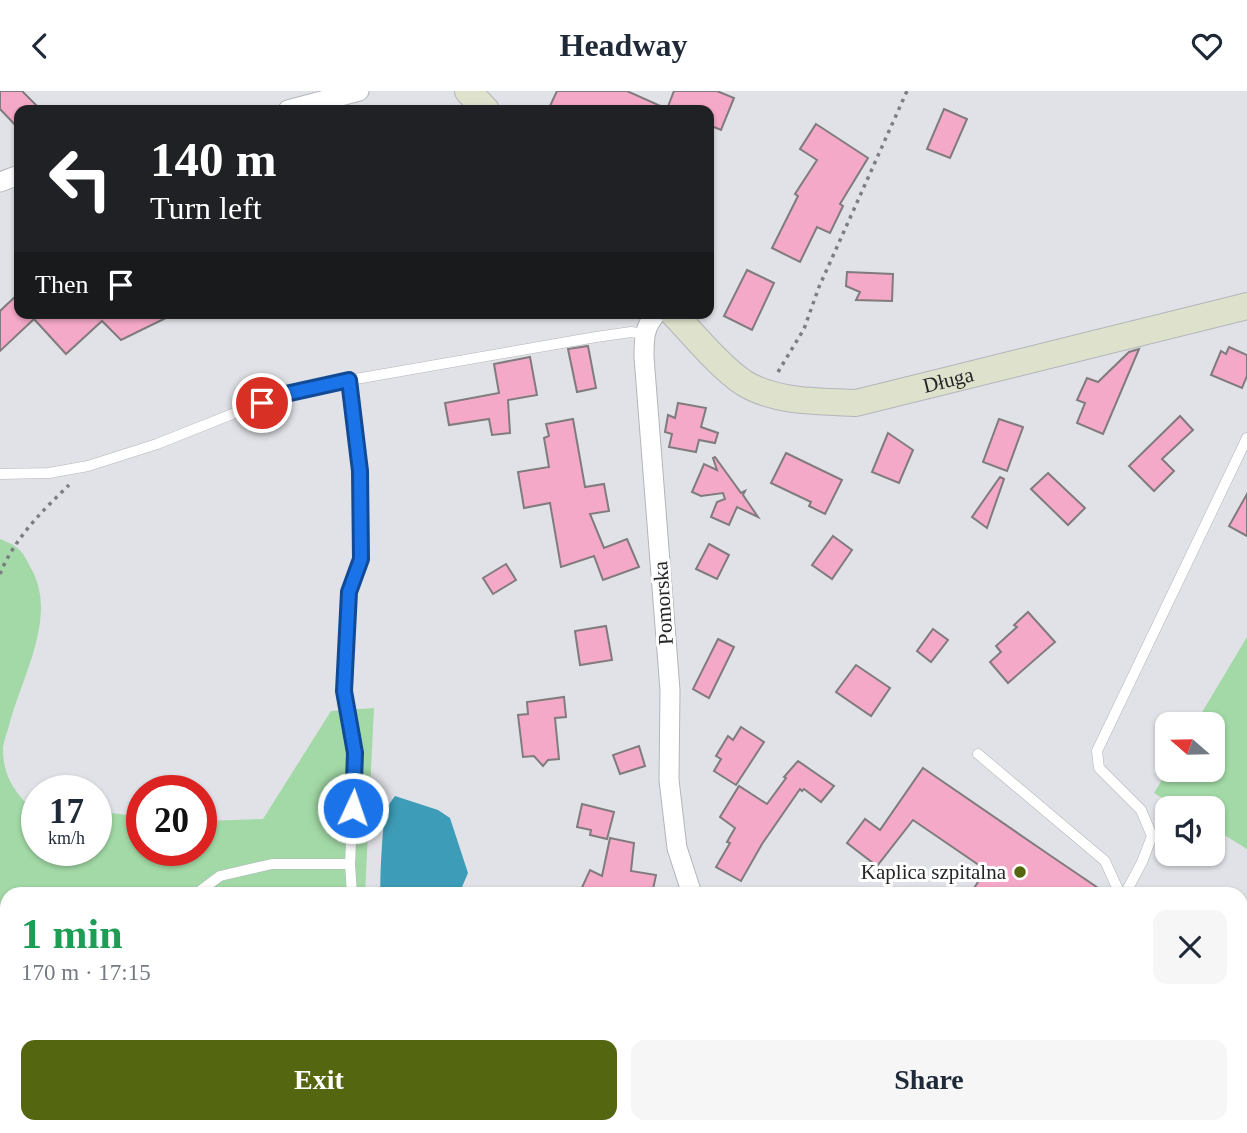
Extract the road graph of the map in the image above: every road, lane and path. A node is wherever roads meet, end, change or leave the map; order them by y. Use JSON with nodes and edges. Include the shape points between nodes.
{"nodes":[{"id":1,"x":359,"y":91,"type":"edge"},
{"id":2,"x":468,"y":91,"type":"edge"},
{"id":3,"x":907,"y":91,"type":"edge"},
{"id":4,"x":307,"y":105,"type":"edge"},
{"id":5,"x":481,"y":105,"type":"edge"},
{"id":6,"x":1247,"y":306,"type":"edge"},
{"id":7,"x":651,"y":319,"type":"edge"},
{"id":8,"x":679,"y":319,"type":"edge"},
{"id":9,"x":644,"y":334,"type":"junction"},
{"id":10,"x":349,"y":380,"type":"junction"},
{"id":11,"x":766,"y":392,"type":"junction"},
{"id":12,"x":1247,"y":437,"type":"edge"},
{"id":13,"x":88,"y":466,"type":"junction"},
{"id":14,"x":0,"y":474,"type":"edge"},
{"id":15,"x":0,"y":574,"type":"edge"},
{"id":16,"x":978,"y":754,"type":"dead end"},
{"id":17,"x":350,"y":864,"type":"junction"},
{"id":18,"x":205,"y":887,"type":"edge"},
{"id":19,"x":352,"y":887,"type":"edge"},
{"id":20,"x":690,"y":887,"type":"edge"},
{"id":21,"x":1118,"y":887,"type":"edge"},
{"id":22,"x":1126,"y":887,"type":"edge"}],
"edges":[{"from":1,"to":4,"type":"street"},
{"from":2,"to":5,"type":"street"},
{"from":3,"to":11,"type":"path","via":[[804,329]]},
{"from":6,"to":11,"type":"street","name":"Długa","via":[[856,403],[801,401]]},
{"from":7,"to":9,"type":"street"},
{"from":8,"to":11,"type":"street","name":"Długa","via":[[743,382]]},
{"from":9,"to":10,"type":"lane","via":[[596,337]]},
{"from":9,"to":20,"type":"street","name":"Pomorska","via":[[670,690],[669,781],[677,848]]},
{"from":10,"to":13,"type":"lane","via":[[281,395]]},
{"from":10,"to":17,"type":"lane","via":[[360,471],[361,546],[349,592],[344,691],[355,753]]},
{"from":12,"to":22,"type":"lane","via":[[1097,751],[1099,768],[1141,810],[1152,836]]},
{"from":13,"to":14,"type":"lane"},
{"from":13,"to":15,"type":"path","via":[[37,515]]},
{"from":16,"to":21,"type":"lane","via":[[1105,862]]},
{"from":17,"to":18,"type":"lane","via":[[272,864],[220,876]]},
{"from":17,"to":19,"type":"lane"}]}
